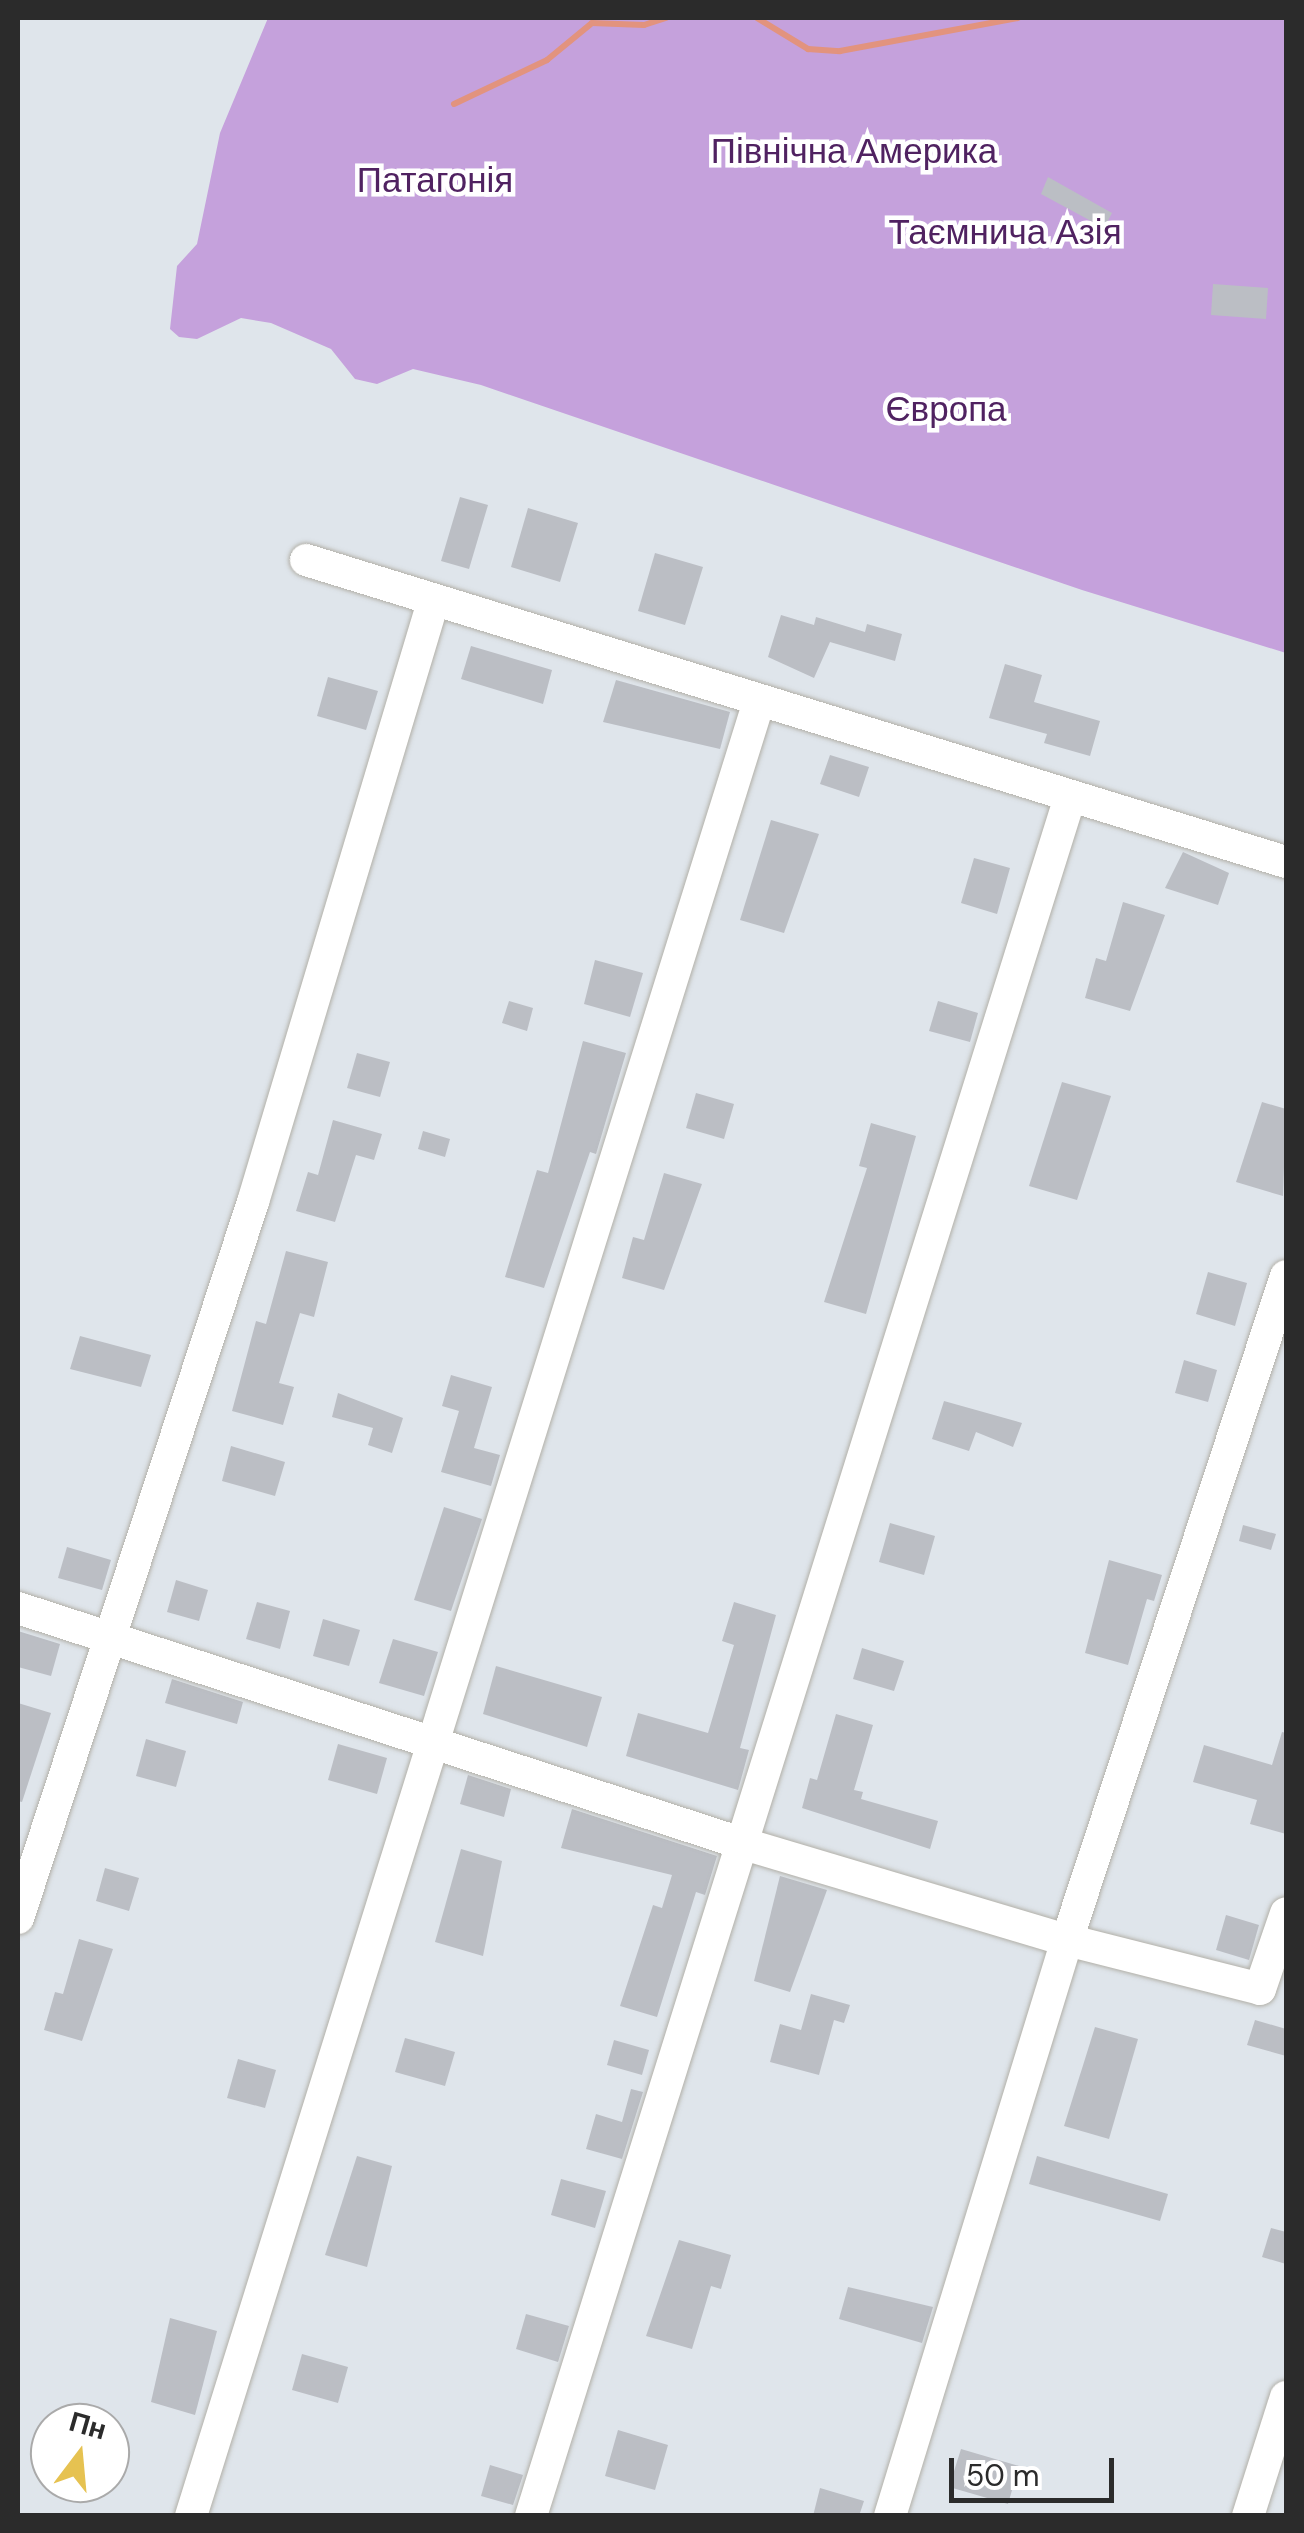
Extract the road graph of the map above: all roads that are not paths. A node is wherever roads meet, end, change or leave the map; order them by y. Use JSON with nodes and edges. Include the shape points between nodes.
{"nodes":[{"id":1,"x":306,"y":560,"type":"dead end"},
{"id":2,"x":433,"y":602,"type":"junction"},
{"id":3,"x":758,"y":701,"type":"junction"},
{"id":4,"x":1069,"y":800,"type":"junction"},
{"id":5,"x":1286,"y":862,"type":"edge"},
{"id":6,"x":1286,"y":1276,"type":"edge"},
{"id":7,"x":18,"y":1608,"type":"edge"},
{"id":8,"x":110,"y":1638,"type":"junction"},
{"id":9,"x":432,"y":1739,"type":"junction"},
{"id":10,"x":744,"y":1844,"type":"junction"},
{"id":11,"x":1286,"y":1913,"type":"edge"},
{"id":12,"x":18,"y":1918,"type":"edge"},
{"id":13,"x":1067,"y":1940,"type":"junction"},
{"id":14,"x":1273,"y":1992,"type":"edge"},
{"id":15,"x":1286,"y":2397,"type":"edge"},
{"id":16,"x":191,"y":2516,"type":"edge"},
{"id":17,"x":531,"y":2516,"type":"edge"},
{"id":18,"x":890,"y":2516,"type":"edge"},
{"id":19,"x":1248,"y":2516,"type":"edge"}],
"edges":[{"from":1,"to":2,"type":"street"},
{"from":2,"to":3,"type":"street"},
{"from":2,"to":8,"type":"street","via":[[253,1202]]},
{"from":3,"to":4,"type":"street"},
{"from":3,"to":9,"type":"street"},
{"from":4,"to":5,"type":"street"},
{"from":4,"to":10,"type":"street"},
{"from":6,"to":13,"type":"street"},
{"from":7,"to":8,"type":"street"},
{"from":8,"to":9,"type":"street"},
{"from":8,"to":12,"type":"street"},
{"from":9,"to":10,"type":"street"},
{"from":9,"to":16,"type":"street"},
{"from":10,"to":13,"type":"street"},
{"from":10,"to":17,"type":"street"},
{"from":11,"to":14,"type":"street"},
{"from":13,"to":14,"type":"street"},
{"from":13,"to":18,"type":"street"},
{"from":15,"to":19,"type":"street"}]}
